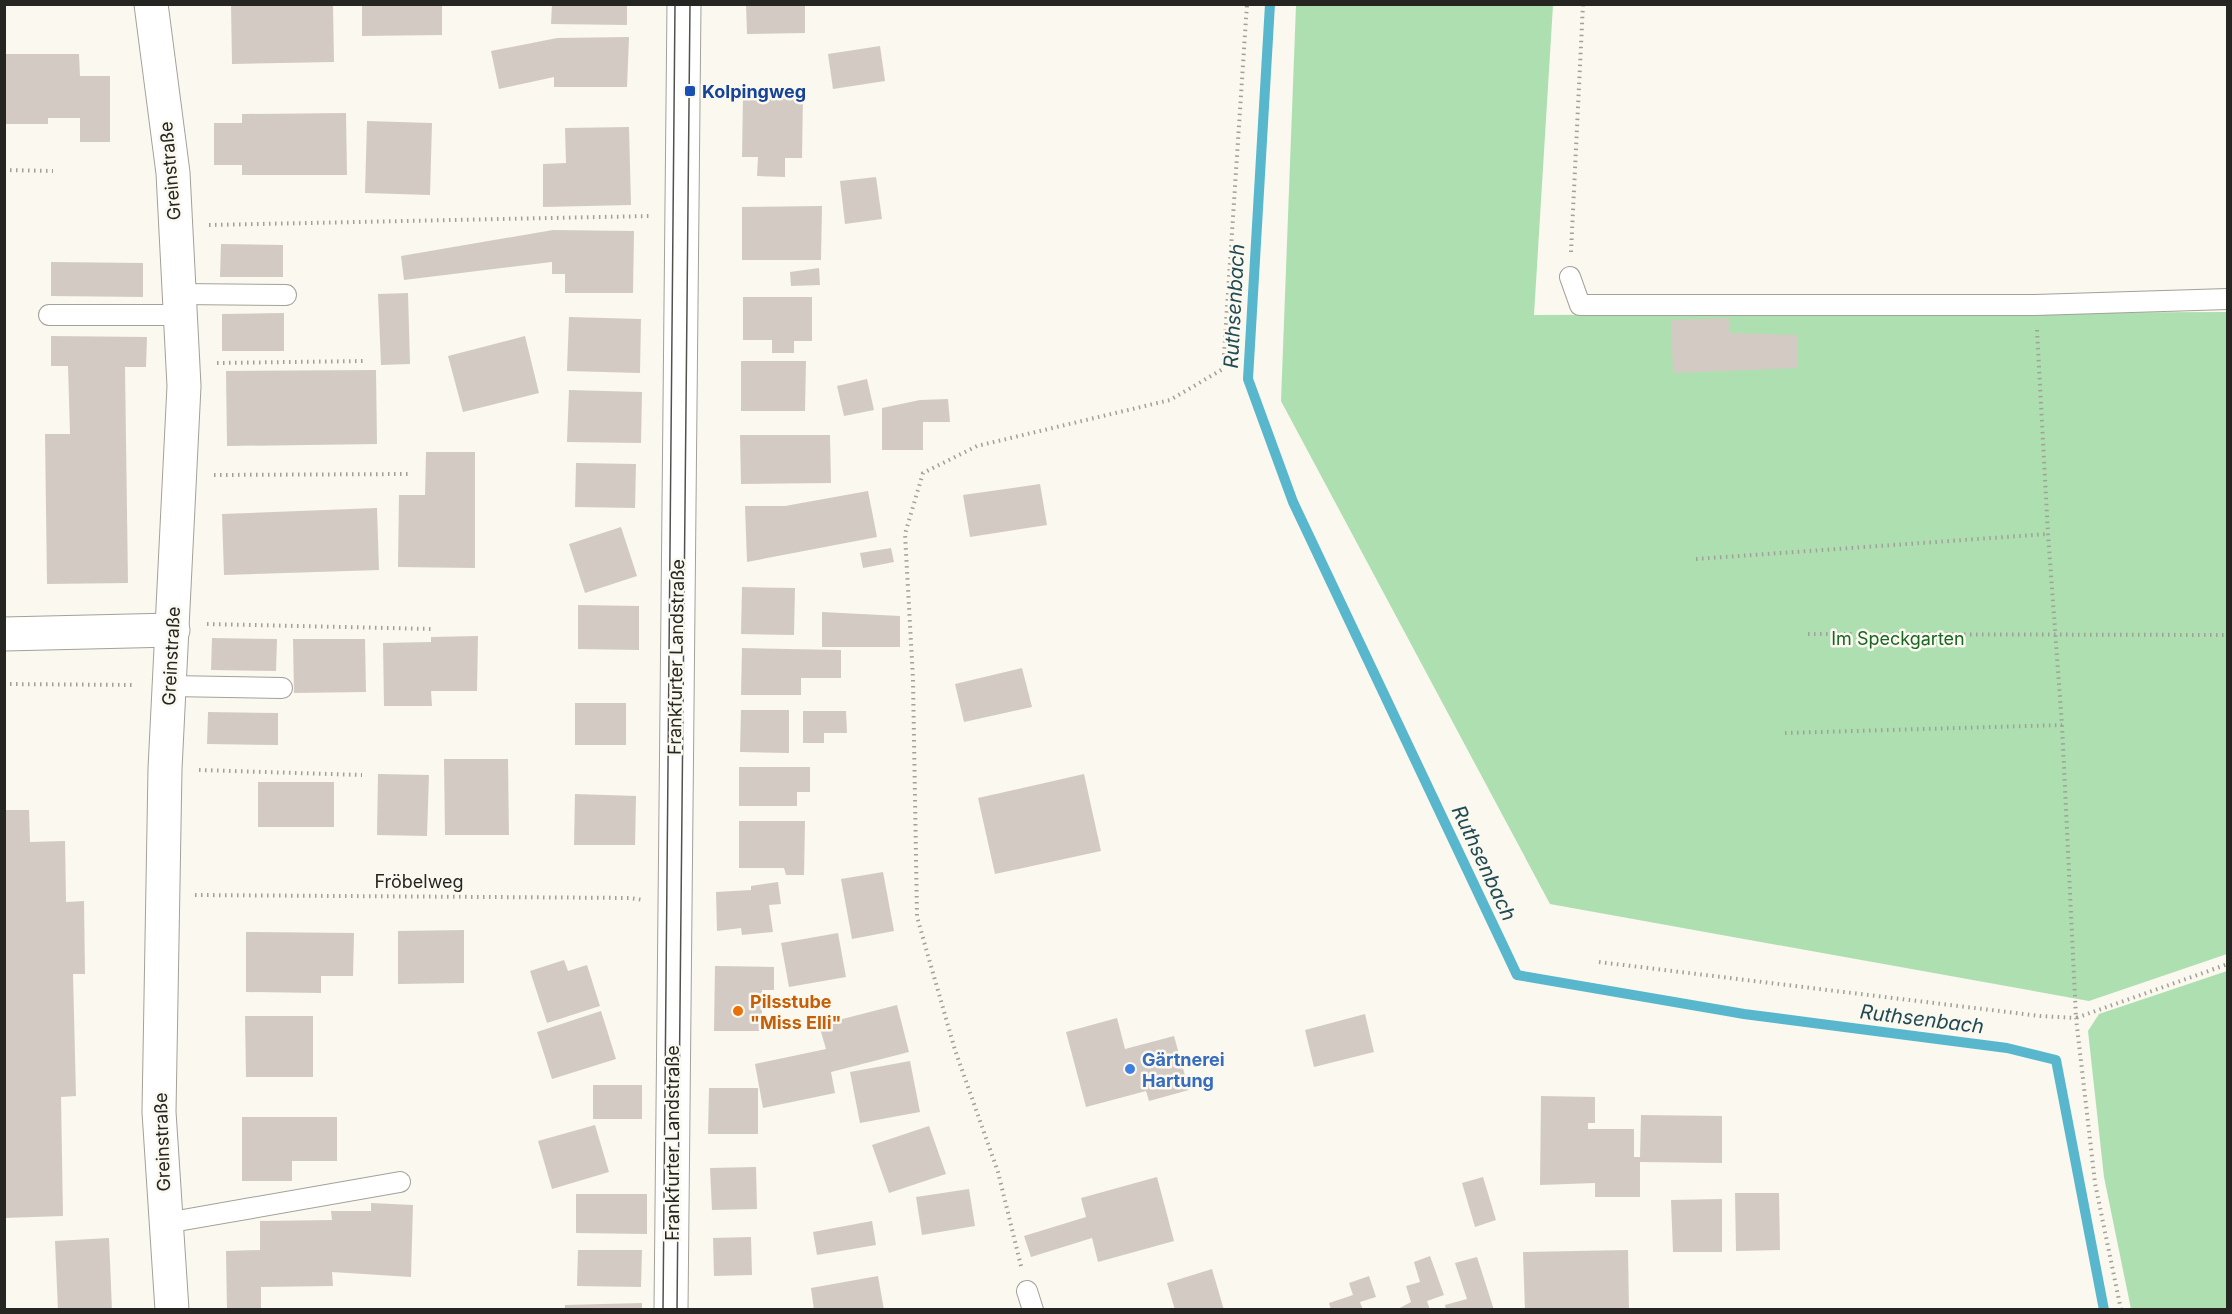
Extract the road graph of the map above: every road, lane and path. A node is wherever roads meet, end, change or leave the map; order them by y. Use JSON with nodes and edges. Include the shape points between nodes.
{"nodes":[{"id":1,"x":152,"y":4,"type":"edge"},
{"id":2,"x":684,"y":4,"type":"edge"},
{"id":3,"x":1246,"y":4,"type":"edge"},
{"id":4,"x":1583,"y":4,"type":"edge"},
{"id":5,"x":4,"y":170,"type":"edge"},
{"id":6,"x":53,"y":171,"type":"dead end"},
{"id":7,"x":650,"y":216,"type":"dead end"},
{"id":8,"x":176,"y":225,"type":"junction"},
{"id":9,"x":1570,"y":278,"type":"joint"},
{"id":10,"x":286,"y":295,"type":"dead end"},
{"id":11,"x":2228,"y":299,"type":"edge"},
{"id":12,"x":180,"y":305,"type":"junction"},
{"id":13,"x":2035,"y":305,"type":"junction"},
{"id":14,"x":49,"y":315,"type":"dead end"},
{"id":15,"x":365,"y":361,"type":"dead end"},
{"id":16,"x":183,"y":364,"type":"junction"},
{"id":17,"x":408,"y":474,"type":"dead end"},
{"id":18,"x":180,"y":475,"type":"junction"},
{"id":19,"x":2048,"y":534,"type":"junction"},
{"id":20,"x":1696,"y":559,"type":"dead end"},
{"id":21,"x":173,"y":626,"type":"junction"},
{"id":22,"x":432,"y":628,"type":"dead end"},
{"id":23,"x":4,"y":634,"type":"edge"},
{"id":24,"x":1808,"y":634,"type":"dead end"},
{"id":25,"x":2057,"y":634,"type":"junction"},
{"id":26,"x":2228,"y":635,"type":"edge"},
{"id":27,"x":4,"y":684,"type":"edge"},
{"id":28,"x":170,"y":686,"type":"junction"},
{"id":29,"x":282,"y":688,"type":"dead end"},
{"id":30,"x":2062,"y":725,"type":"junction"},
{"id":31,"x":1785,"y":733,"type":"dead end"},
{"id":32,"x":165,"y":769,"type":"junction"},
{"id":33,"x":362,"y":775,"type":"dead end"},
{"id":34,"x":164,"y":895,"type":"junction"},
{"id":35,"x":673,"y":904,"type":"junction"},
{"id":36,"x":1599,"y":962,"type":"dead end"},
{"id":37,"x":2228,"y":964,"type":"edge"},
{"id":38,"x":2076,"y":1018,"type":"junction"},
{"id":39,"x":400,"y":1182,"type":"dead end"},
{"id":40,"x":166,"y":1223,"type":"junction"},
{"id":41,"x":1030,"y":1300,"type":"edge"},
{"id":42,"x":172,"y":1310,"type":"edge"},
{"id":43,"x":671,"y":1310,"type":"edge"},
{"id":44,"x":2121,"y":1310,"type":"edge"}],
"edges":[{"from":1,"to":8,"type":"street","name":"Greinstraße"},
{"from":2,"to":35,"type":"street","name":"Frankfurter Landstraße"},
{"from":3,"to":41,"type":"path","via":[[1224,369],[1170,400],[977,446],[923,473],[905,534],[913,679],[917,917],[956,1050],[998,1172]]},
{"from":4,"to":9,"type":"path"},
{"from":5,"to":6,"type":"path"},
{"from":7,"to":8,"type":"path"},
{"from":8,"to":12,"type":"street","name":"Greinstraße"},
{"from":9,"to":13,"type":"lane","via":[[1580,305]]},
{"from":10,"to":12,"type":"lane"},
{"from":11,"to":13,"type":"lane"},
{"from":12,"to":14,"type":"lane"},
{"from":12,"to":16,"type":"street","name":"Greinstraße"},
{"from":13,"to":19,"type":"path"},
{"from":15,"to":16,"type":"path"},
{"from":16,"to":18,"type":"street","name":"Greinstraße"},
{"from":17,"to":18,"type":"path"},
{"from":18,"to":21,"type":"street","name":"Greinstraße"},
{"from":19,"to":20,"type":"path"},
{"from":19,"to":25,"type":"path"},
{"from":21,"to":22,"type":"path"},
{"from":21,"to":23,"type":"street"},
{"from":21,"to":28,"type":"street","name":"Greinstraße"},
{"from":24,"to":25,"type":"path"},
{"from":25,"to":26,"type":"path"},
{"from":25,"to":30,"type":"path"},
{"from":27,"to":28,"type":"path"},
{"from":28,"to":29,"type":"lane"},
{"from":28,"to":32,"type":"street","name":"Greinstraße"},
{"from":30,"to":31,"type":"path"},
{"from":30,"to":38,"type":"path"},
{"from":32,"to":33,"type":"path"},
{"from":32,"to":34,"type":"street","name":"Greinstraße"},
{"from":34,"to":35,"type":"path","name":"Fröbelweg","via":[[500,895],[630,898]]},
{"from":34,"to":40,"type":"street","name":"Greinstraße","via":[[159,1112]]},
{"from":35,"to":43,"type":"street","name":"Frankfurter Landstraße"},
{"from":36,"to":38,"type":"path","via":[[2040,1017]]},
{"from":37,"to":38,"type":"path"},
{"from":38,"to":44,"type":"path","via":[[2095,1183]]},
{"from":39,"to":40,"type":"lane"},
{"from":40,"to":42,"type":"street","name":"Greinstraße"}]}
